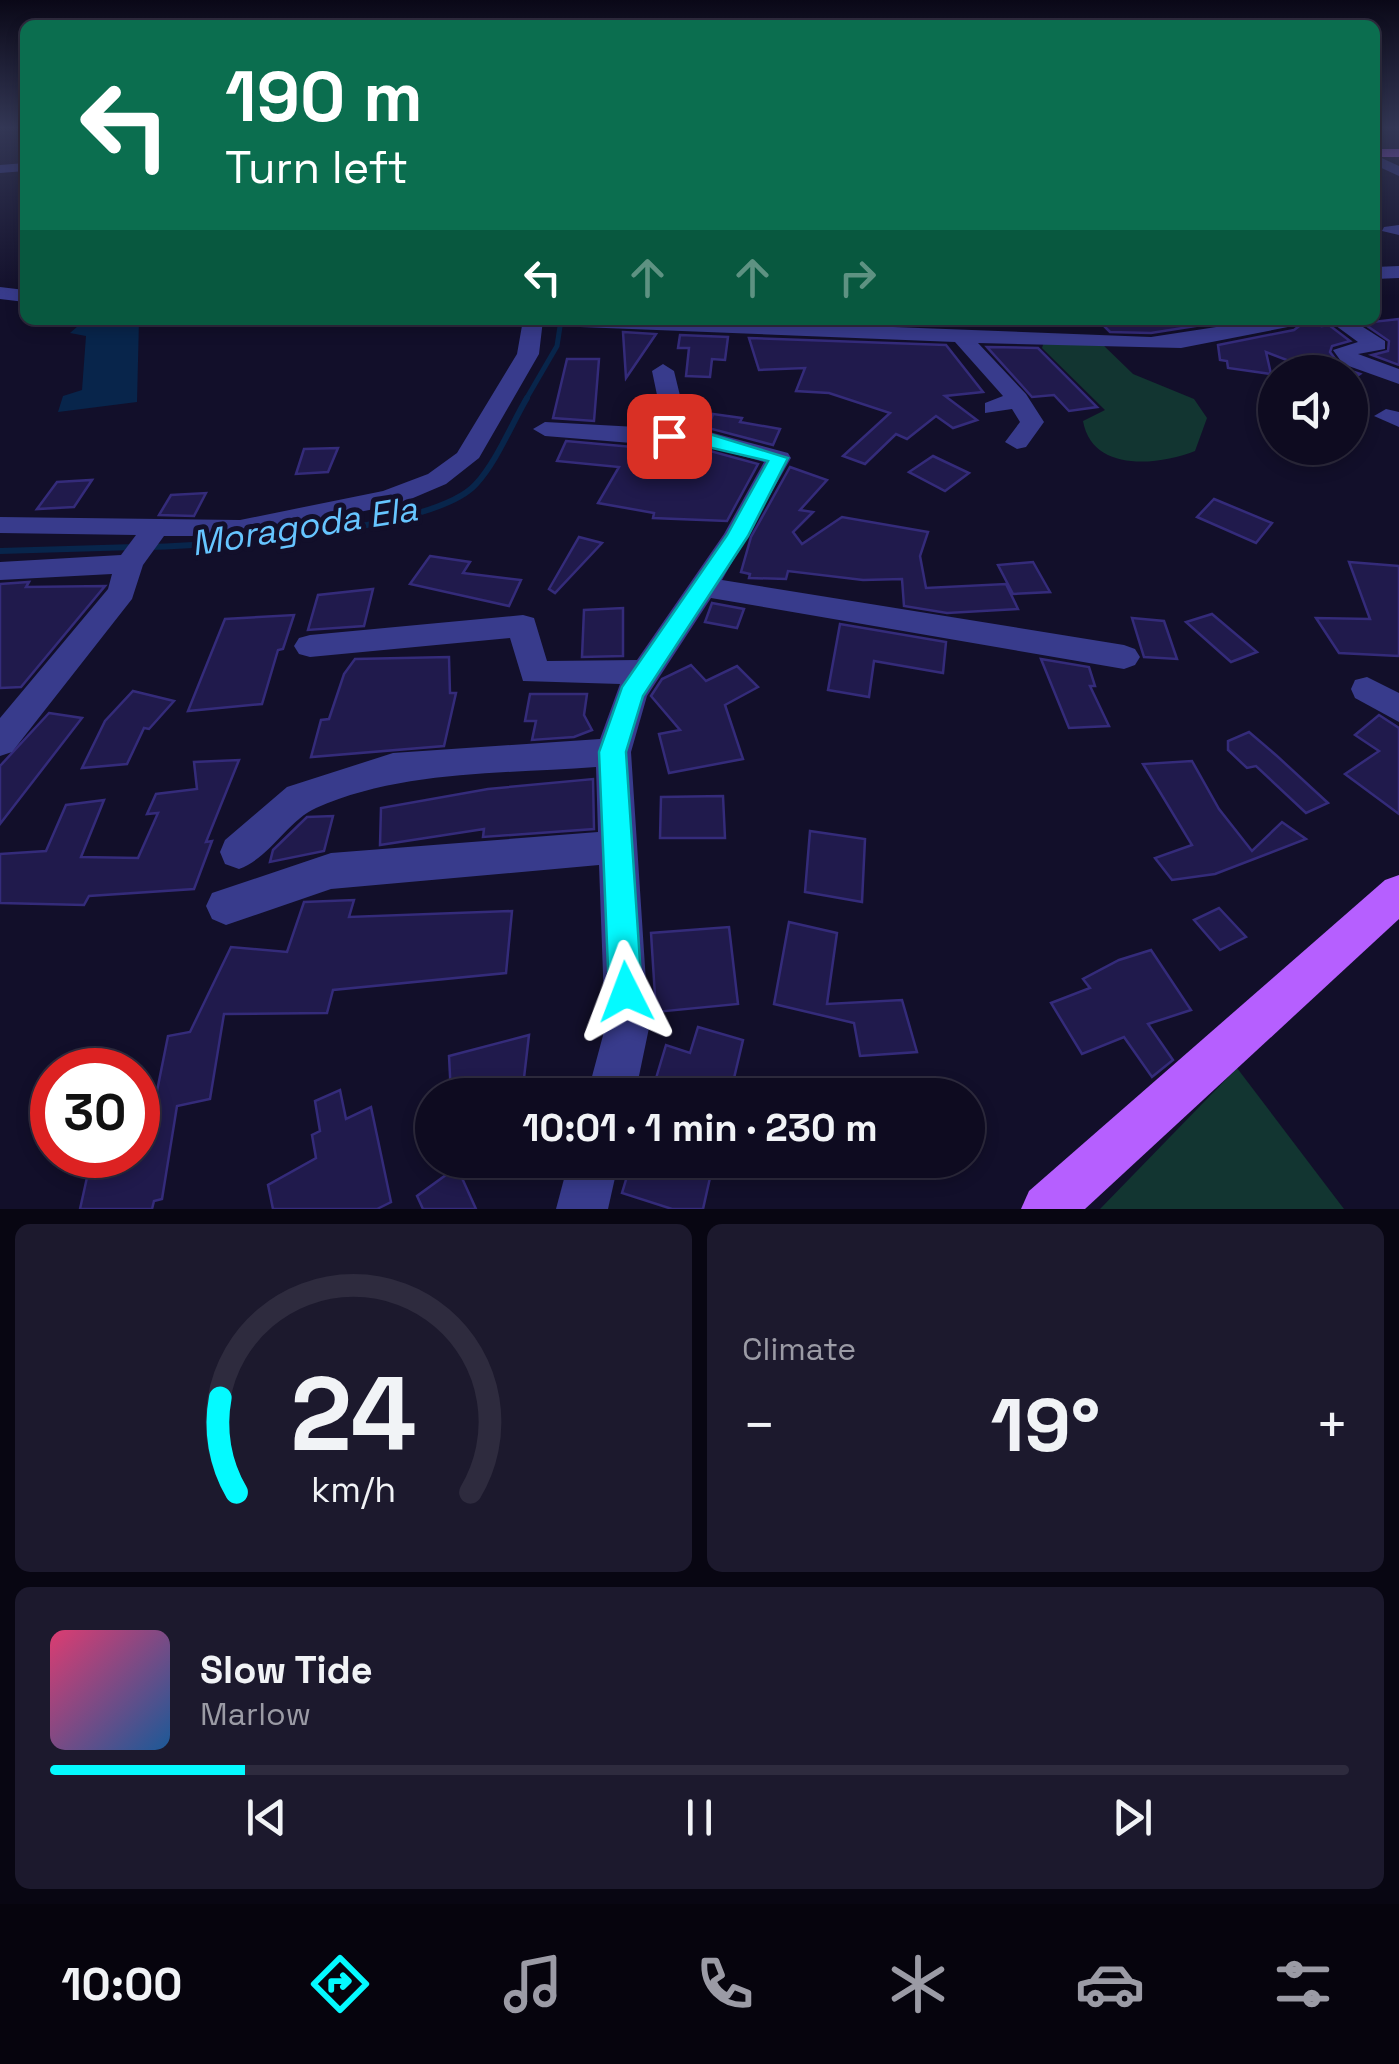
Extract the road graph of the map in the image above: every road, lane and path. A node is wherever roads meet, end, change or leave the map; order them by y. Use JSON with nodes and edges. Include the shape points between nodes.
{"nodes":[{"id":1,"x":532,"y":325,"type":"edge"},
{"id":2,"x":852,"y":325,"type":"edge"},
{"id":3,"x":1062,"y":325,"type":"edge"},
{"id":4,"x":1185,"y":325,"type":"edge"},
{"id":5,"x":1243,"y":325,"type":"edge"},
{"id":6,"x":1346,"y":325,"type":"edge"},
{"id":7,"x":958,"y":334,"type":"junction"},
{"id":8,"x":1205,"y":337,"type":"junction"},
{"id":9,"x":1075,"y":339,"type":"junction"},
{"id":10,"x":663,"y":372,"type":"dead end"},
{"id":11,"x":1399,"y":377,"type":"edge"},
{"id":12,"x":1018,"y":400,"type":"junction"},
{"id":13,"x":994,"y":408,"type":"dead end"},
{"id":14,"x":546,"y":429,"type":"dead end"},
{"id":15,"x":693,"y":435,"type":"junction"},
{"id":16,"x":1017,"y":442,"type":"dead end"},
{"id":17,"x":0,"y":525,"type":"edge"},
{"id":18,"x":155,"y":528,"type":"junction"},
{"id":19,"x":129,"y":564,"type":"junction"},
{"id":20,"x":0,"y":571,"type":"edge"},
{"id":21,"x":704,"y":586,"type":"junction"},
{"id":22,"x":310,"y":646,"type":"dead end"},
{"id":23,"x":1124,"y":656,"type":"dead end"},
{"id":24,"x":646,"y":672,"type":"junction"},
{"id":25,"x":1367,"y":689,"type":"dead end"},
{"id":26,"x":1399,"y":709,"type":"edge"},
{"id":27,"x":0,"y":742,"type":"edge"},
{"id":28,"x":612,"y":752,"type":"junction"},
{"id":29,"x":617,"y":847,"type":"junction"},
{"id":30,"x":239,"y":852,"type":"dead end"},
{"id":31,"x":1399,"y":892,"type":"edge"},
{"id":32,"x":226,"y":906,"type":"dead end"},
{"id":33,"x":615,"y":1078,"type":"edge"},
{"id":34,"x":590,"y":1178,"type":"edge"},
{"id":35,"x":582,"y":1209,"type":"edge"},
{"id":36,"x":1046,"y":1209,"type":"edge"}],
"edges":[{"from":1,"to":18,"type":"street","via":[[528,354],[466,458],[437,479],[390,498],[240,528]]},
{"from":2,"to":7,"type":"street"},
{"from":3,"to":9,"type":"street"},
{"from":4,"to":8,"type":"street"},
{"from":5,"to":8,"type":"street"},
{"from":6,"to":11,"type":"street","via":[[1378,345],[1344,350],[1352,358]]},
{"from":7,"to":9,"type":"street"},
{"from":7,"to":12,"type":"street"},
{"from":8,"to":9,"type":"street","via":[[1152,343]]},
{"from":10,"to":15,"type":"street","via":[[672,414]]},
{"from":12,"to":13,"type":"street"},
{"from":12,"to":16,"type":"street","via":[[1032,422]]},
{"from":14,"to":15,"type":"street"},
{"from":15,"to":21,"type":"street","via":[[779,458]]},
{"from":17,"to":18,"type":"street"},
{"from":18,"to":19,"type":"street"},
{"from":19,"to":20,"type":"street"},
{"from":19,"to":27,"type":"street","via":[[122,592]]},
{"from":21,"to":23,"type":"street"},
{"from":21,"to":24,"type":"street"},
{"from":22,"to":24,"type":"street","via":[[523,626],[534,673]]},
{"from":24,"to":28,"type":"street","via":[[631,694]]},
{"from":25,"to":26,"type":"street"},
{"from":28,"to":29,"type":"street"},
{"from":28,"to":30,"type":"street","via":[[393,768],[300,798]]},
{"from":29,"to":32,"type":"street","via":[[330,871]]},
{"from":29,"to":33,"type":"street","via":[[628,1028]]},
{"from":31,"to":36,"type":"main road"},
{"from":34,"to":35,"type":"street"}]}
